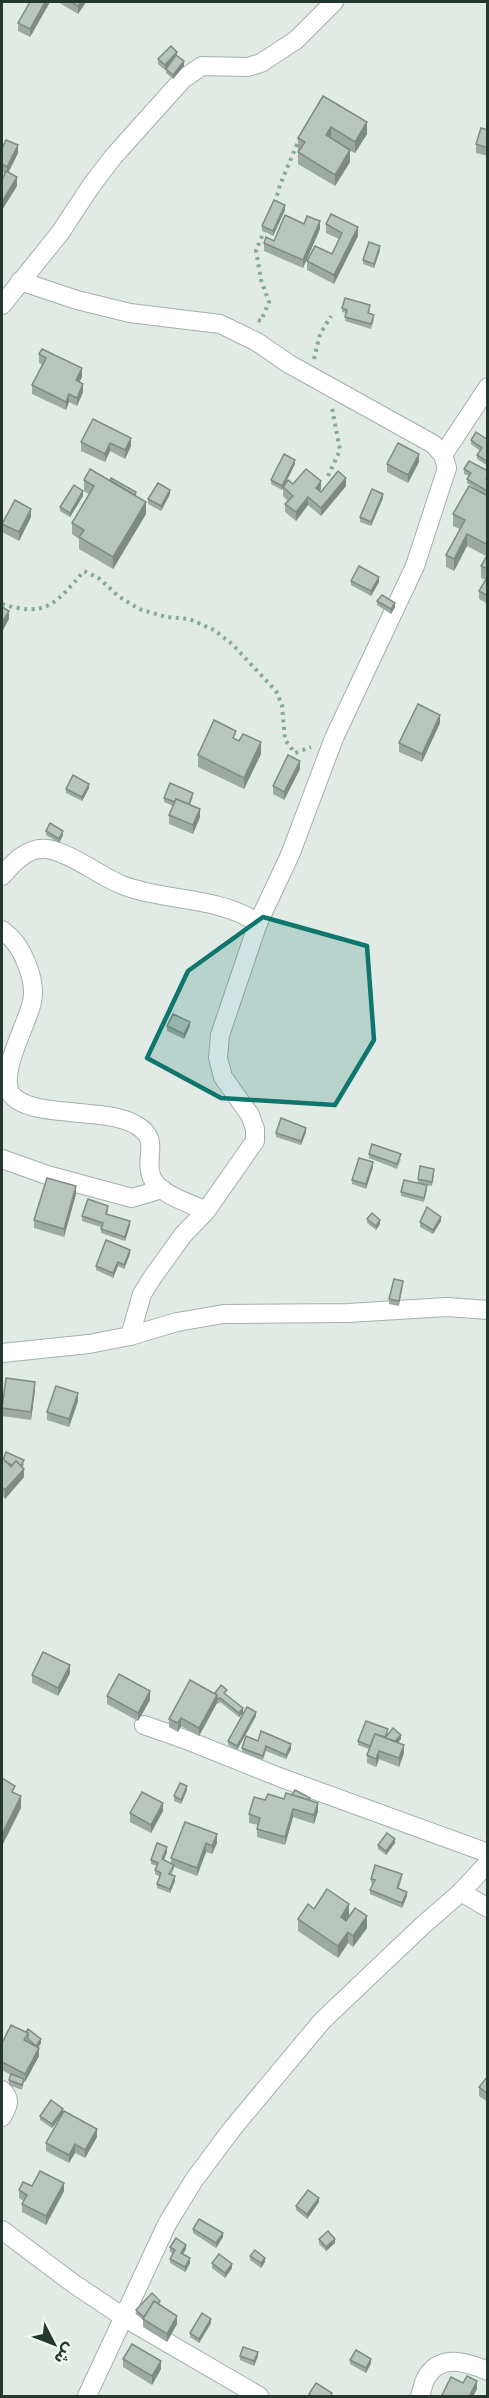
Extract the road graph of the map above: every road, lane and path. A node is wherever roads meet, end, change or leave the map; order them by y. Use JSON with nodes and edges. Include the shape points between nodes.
{"nodes":[{"id":1,"x":334,"y":2,"type":"edge"},
{"id":2,"x":303,"y":131,"type":"edge"},
{"id":3,"x":274,"y":205,"type":"edge"},
{"id":4,"x":268,"y":224,"type":"edge"},
{"id":5,"x":20,"y":281,"type":"junction"},
{"id":6,"x":2,"y":305,"type":"edge"},
{"id":7,"x":251,"y":317,"type":"dead end"},
{"id":8,"x":488,"y":387,"type":"edge"},
{"id":9,"x":443,"y":454,"type":"junction"},
{"id":10,"x":2,"y":604,"type":"edge"},
{"id":11,"x":334,"y":738,"type":"junction"},
{"id":12,"x":2,"y":876,"type":"edge"},
{"id":13,"x":258,"y":923,"type":"junction"},
{"id":14,"x":2,"y":930,"type":"edge"},
{"id":15,"x":2,"y":1159,"type":"edge"},
{"id":16,"x":162,"y":1190,"type":"junction"},
{"id":17,"x":206,"y":1211,"type":"junction"},
{"id":18,"x":488,"y":1310,"type":"edge"},
{"id":19,"x":130,"y":1336,"type":"junction"},
{"id":20,"x":2,"y":1353,"type":"edge"},
{"id":21,"x":144,"y":1725,"type":"dead end"},
{"id":22,"x":488,"y":1853,"type":"edge"},
{"id":23,"x":488,"y":1863,"type":"edge"},
{"id":24,"x":461,"y":1892,"type":"junction"},
{"id":25,"x":488,"y":1908,"type":"edge"},
{"id":26,"x":2,"y":2090,"type":"edge"},
{"id":27,"x":2,"y":2117,"type":"edge"},
{"id":28,"x":2,"y":2230,"type":"edge"},
{"id":29,"x":125,"y":2318,"type":"junction"},
{"id":30,"x":488,"y":2371,"type":"edge"},
{"id":31,"x":87,"y":2397,"type":"edge"},
{"id":32,"x":259,"y":2397,"type":"edge"},
{"id":33,"x":420,"y":2397,"type":"edge"}],
"edges":[{"from":1,"to":5,"type":"street","via":[[296,40],[261,63],[248,67],[202,66],[183,79],[113,157],[60,233]]},
{"from":2,"to":3,"type":"path"},
{"from":4,"to":7,"type":"path","via":[[256,250],[269,302],[261,321]]},
{"from":5,"to":6,"type":"street"},
{"from":5,"to":9,"type":"street","via":[[130,313],[220,324],[433,444]]},
{"from":8,"to":9,"type":"street"},
{"from":9,"to":11,"type":"street","via":[[447,468],[415,566]]},
{"from":10,"to":11,"type":"path","via":[[40,610],[58,601],[84,571],[139,609],[189,619],[214,630],[232,644],[276,691],[282,705],[285,740],[295,753]]},
{"from":11,"to":13,"type":"street","via":[[290,855]]},
{"from":12,"to":13,"type":"street","via":[[28,852],[46,849],[122,885],[227,908]]},
{"from":13,"to":17,"type":"street","via":[[220,1035],[218,1058],[223,1077],[250,1115],[255,1141]]},
{"from":14,"to":16,"type":"street","via":[[22,952],[32,975],[32,1001],[6,1075],[9,1091],[34,1108],[115,1117],[135,1124],[152,1144],[150,1167]]},
{"from":15,"to":16,"type":"street","via":[[132,1198]]},
{"from":16,"to":17,"type":"street"},
{"from":17,"to":19,"type":"street","via":[[183,1235],[142,1294]]},
{"from":18,"to":19,"type":"street","via":[[447,1307],[224,1314]]},
{"from":19,"to":20,"type":"street"},
{"from":21,"to":22,"type":"street"},
{"from":23,"to":24,"type":"street"},
{"from":24,"to":25,"type":"street"},
{"from":24,"to":29,"type":"street","via":[[322,2021],[232,2128],[167,2224]]},
{"from":26,"to":27,"type":"street","via":[[9,2104]]},
{"from":28,"to":29,"type":"street"},
{"from":29,"to":31,"type":"street"},
{"from":29,"to":32,"type":"street"},
{"from":30,"to":33,"type":"street","via":[[453,2360],[426,2377]]}]}
